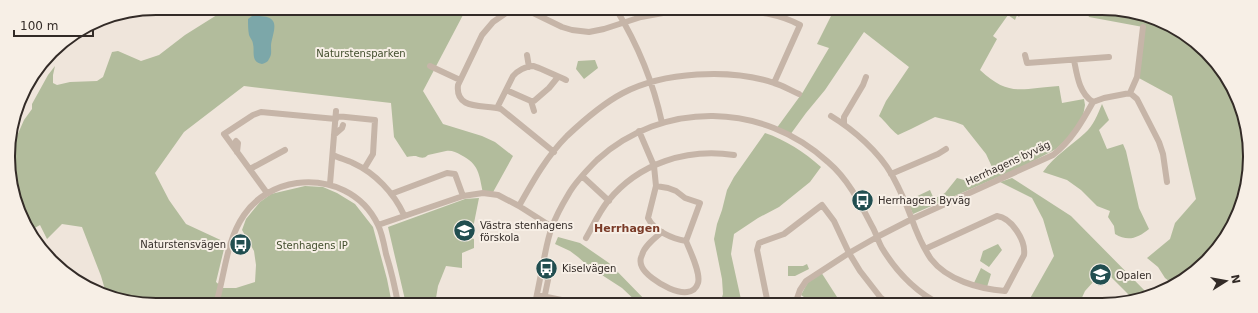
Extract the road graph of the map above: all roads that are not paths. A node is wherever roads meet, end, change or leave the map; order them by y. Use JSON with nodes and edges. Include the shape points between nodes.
{"nodes":[{"id":1,"x":503,"y":15,"type":"edge"},
{"id":2,"x":537,"y":15,"type":"edge"},
{"id":3,"x":620,"y":15,"type":"edge"},
{"id":4,"x":652,"y":15,"type":"edge"},
{"id":5,"x":772,"y":15,"type":"edge"},
{"id":6,"x":625,"y":22,"type":"junction"},
{"id":7,"x":1143,"y":27,"type":"dead end"},
{"id":8,"x":527,"y":55,"type":"dead end"},
{"id":9,"x":1025,"y":55,"type":"dead end"},
{"id":10,"x":1109,"y":57,"type":"dead end"},
{"id":11,"x":1074,"y":60,"type":"junction"},
{"id":12,"x":430,"y":66,"type":"dead end"},
{"id":13,"x":529,"y":67,"type":"junction"},
{"id":14,"x":558,"y":77,"type":"junction"},
{"id":15,"x":866,"y":77,"type":"dead end"},
{"id":16,"x":460,"y":80,"type":"junction"},
{"id":17,"x":566,"y":80,"type":"dead end"},
{"id":18,"x":651,"y":82,"type":"junction"},
{"id":19,"x":774,"y":83,"type":"junction"},
{"id":20,"x":506,"y":90,"type":"junction"},
{"id":21,"x":1130,"y":93,"type":"junction"},
{"id":22,"x":799,"y":94,"type":"dead end"},
{"id":23,"x":531,"y":101,"type":"junction"},
{"id":24,"x":1093,"y":102,"type":"junction"},
{"id":25,"x":497,"y":108,"type":"junction"},
{"id":26,"x":534,"y":111,"type":"dead end"},
{"id":27,"x":336,"y":115,"type":"junction"},
{"id":28,"x":832,"y":116,"type":"dead end"},
{"id":29,"x":662,"y":123,"type":"junction"},
{"id":30,"x":844,"y":123,"type":"junction"},
{"id":31,"x":343,"y":125,"type":"dead end"},
{"id":32,"x":639,"y":132,"type":"junction"},
{"id":33,"x":334,"y":135,"type":"junction"},
{"id":34,"x":236,"y":141,"type":"dead end"},
{"id":35,"x":946,"y":149,"type":"dead end"},
{"id":36,"x":285,"y":150,"type":"dead end"},
{"id":37,"x":237,"y":152,"type":"junction"},
{"id":38,"x":554,"y":152,"type":"junction"},
{"id":39,"x":734,"y":155,"type":"dead end"},
{"id":40,"x":333,"y":156,"type":"junction"},
{"id":41,"x":654,"y":166,"type":"junction"},
{"id":42,"x":250,"y":169,"type":"junction"},
{"id":43,"x":364,"y":169,"type":"junction"},
{"id":44,"x":892,"y":174,"type":"junction"},
{"id":45,"x":582,"y":176,"type":"junction"},
{"id":46,"x":1167,"y":182,"type":"dead end"},
{"id":47,"x":330,"y":184,"type":"junction"},
{"id":48,"x":656,"y":186,"type":"junction"},
{"id":49,"x":267,"y":193,"type":"junction"},
{"id":50,"x":391,"y":194,"type":"junction"},
{"id":51,"x":463,"y":196,"type":"junction"},
{"id":52,"x":608,"y":201,"type":"junction"},
{"id":53,"x":519,"y":206,"type":"junction"},
{"id":54,"x":404,"y":215,"type":"junction"},
{"id":55,"x":912,"y":219,"type":"junction"},
{"id":56,"x":378,"y":225,"type":"junction"},
{"id":57,"x":552,"y":227,"type":"junction"},
{"id":58,"x":662,"y":232,"type":"junction"},
{"id":59,"x":877,"y":237,"type":"junction"},
{"id":60,"x":586,"y":238,"type":"dead end"},
{"id":61,"x":686,"y":241,"type":"junction"},
{"id":62,"x":925,"y":249,"type":"junction"},
{"id":63,"x":849,"y":253,"type":"junction"},
{"id":64,"x":548,"y":280,"type":"dead end"},
{"id":65,"x":537,"y":296,"type":"joint"},
{"id":66,"x":545,"y":297,"type":"junction"},
{"id":67,"x":217,"y":298,"type":"edge"},
{"id":68,"x":397,"y":298,"type":"edge"},
{"id":69,"x":550,"y":298,"type":"edge"},
{"id":70,"x":767,"y":298,"type":"edge"},
{"id":71,"x":798,"y":298,"type":"edge"},
{"id":72,"x":881,"y":298,"type":"edge"},
{"id":73,"x":931,"y":298,"type":"edge"}],
"edges":[{"from":1,"to":16,"type":"street","via":[[487,27]]},
{"from":2,"to":6,"type":"street","via":[[562,27],[581,32],[598,31]]},
{"from":3,"to":6,"type":"street"},
{"from":4,"to":6,"type":"street"},
{"from":5,"to":19,"type":"street","via":[[800,25]]},
{"from":6,"to":18,"type":"street"},
{"from":7,"to":21,"type":"street","via":[[1137,76]]},
{"from":8,"to":13,"type":"street"},
{"from":9,"to":11,"type":"street","via":[[1027,63]]},
{"from":10,"to":11,"type":"street"},
{"from":11,"to":24,"type":"street","via":[[1084,94]]},
{"from":12,"to":16,"type":"street"},
{"from":13,"to":14,"type":"street"},
{"from":13,"to":20,"type":"street","via":[[515,73]]},
{"from":14,"to":17,"type":"street"},
{"from":14,"to":23,"type":"street","via":[[549,88]]},
{"from":15,"to":30,"type":"street","via":[[844,118]]},
{"from":16,"to":25,"type":"street","via":[[457,92],[462,101],[470,105]]},
{"from":18,"to":19,"type":"street","via":[[710,74],[744,76]]},
{"from":18,"to":29,"type":"street"},
{"from":18,"to":38,"type":"street","via":[[623,93],[605,105],[581,123]]},
{"from":19,"to":22,"type":"street"},
{"from":20,"to":23,"type":"street"},
{"from":20,"to":25,"type":"street"},
{"from":21,"to":24,"type":"street"},
{"from":21,"to":46,"type":"street","via":[[1137,99],[1159,142]]},
{"from":23,"to":26,"type":"street"},
{"from":24,"to":55,"type":"street","name":"Herrhagens byväg","via":[[1072,137],[1053,155]]},
{"from":25,"to":38,"type":"street"},
{"from":27,"to":33,"type":"street"},
{"from":27,"to":37,"type":"street","via":[[256,113],[224,134]]},
{"from":27,"to":43,"type":"street","via":[[375,120],[373,154]]},
{"from":28,"to":30,"type":"street"},
{"from":29,"to":32,"type":"street"},
{"from":29,"to":59,"type":"street","via":[[688,118],[724,116],[755,122],[790,135],[839,172],[858,200]]},
{"from":30,"to":44,"type":"street","via":[[872,148]]},
{"from":31,"to":33,"type":"street"},
{"from":32,"to":41,"type":"street"},
{"from":32,"to":45,"type":"street","via":[[610,149]]},
{"from":33,"to":40,"type":"street"},
{"from":34,"to":37,"type":"street"},
{"from":35,"to":44,"type":"street"},
{"from":36,"to":42,"type":"street"},
{"from":37,"to":42,"type":"street"},
{"from":38,"to":53,"type":"street"},
{"from":39,"to":41,"type":"street","via":[[711,152],[687,154]]},
{"from":40,"to":43,"type":"street","via":[[353,162]]},
{"from":40,"to":47,"type":"street"},
{"from":41,"to":48,"type":"street"},
{"from":41,"to":52,"type":"street","via":[[640,173]]},
{"from":42,"to":49,"type":"street"},
{"from":43,"to":50,"type":"street"},
{"from":44,"to":55,"type":"street"},
{"from":45,"to":52,"type":"street"},
{"from":45,"to":57,"type":"street","via":[[568,194]]},
{"from":47,"to":49,"type":"street","via":[[298,183]]},
{"from":47,"to":56,"type":"street","via":[[352,194]]},
{"from":48,"to":58,"type":"street","via":[[648,218]]},
{"from":48,"to":61,"type":"street","via":[[676,191],[685,198],[700,203]]},
{"from":49,"to":67,"type":"street","via":[[251,206],[238,224],[230,244]]},
{"from":50,"to":51,"type":"street","via":[[447,173],[455,174]]},
{"from":50,"to":54,"type":"street"},
{"from":51,"to":53,"type":"street","via":[[483,193],[498,195]]},
{"from":51,"to":54,"type":"street"},
{"from":52,"to":60,"type":"street"},
{"from":53,"to":57,"type":"street"},
{"from":54,"to":56,"type":"street"},
{"from":55,"to":59,"type":"street","name":"Herrhagens byväg"},
{"from":55,"to":62,"type":"street"},
{"from":56,"to":68,"type":"street"},
{"from":57,"to":65,"type":"street"},
{"from":58,"to":61,"type":"street"},
{"from":58,"to":61,"type":"street","via":[[642,253],[640,262],[642,268],[656,281],[681,292],[692,290],[698,282]]},
{"from":59,"to":63,"type":"street","name":"Herrhagens byväg"},
{"from":59,"to":73,"type":"street","via":[[899,271]]},
{"from":62,"to":62,"type":"street","via":[[936,265],[953,276],[976,286],[1005,291],[1025,251],[1019,234],[1002,216]]},
{"from":63,"to":70,"type":"street","via":[[834,221],[822,205],[784,234],[759,243],[757,250]]},
{"from":63,"to":71,"type":"street","name":"Herrhagens byväg","via":[[806,281]]},
{"from":63,"to":72,"type":"street"},
{"from":64,"to":66,"type":"street"},
{"from":65,"to":66,"type":"street"},
{"from":66,"to":69,"type":"street"}]}
